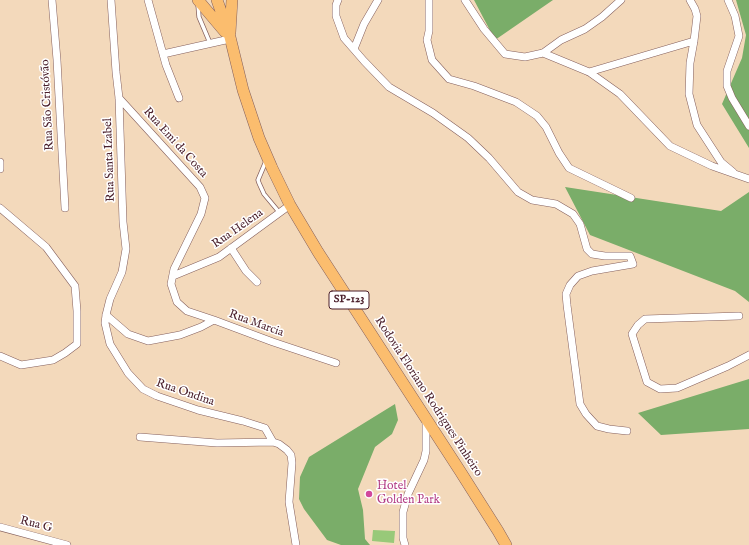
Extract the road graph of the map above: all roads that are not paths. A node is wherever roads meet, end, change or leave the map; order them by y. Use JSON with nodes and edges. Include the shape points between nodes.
{"nodes":[{"id":1,"x":52,"y":0,"type":"edge"},
{"id":2,"x":111,"y":0,"type":"edge"},
{"id":3,"x":148,"y":0,"type":"edge"},
{"id":4,"x":198,"y":0,"type":"edge"},
{"id":5,"x":217,"y":0,"type":"edge"},
{"id":6,"x":232,"y":0,"type":"edge"},
{"id":7,"x":338,"y":0,"type":"edge"},
{"id":8,"x":378,"y":0,"type":"edge"},
{"id":9,"x":429,"y":0,"type":"edge"},
{"id":10,"x":465,"y":0,"type":"edge"},
{"id":11,"x":621,"y":0,"type":"edge"},
{"id":12,"x":690,"y":0,"type":"edge"},
{"id":13,"x":728,"y":0,"type":"edge"},
{"id":14,"x":230,"y":38,"type":"junction"},
{"id":15,"x":694,"y":41,"type":"junction"},
{"id":16,"x":210,"y":44,"type":"junction"},
{"id":17,"x":354,"y":49,"type":"junction"},
{"id":18,"x":543,"y":53,"type":"junction"},
{"id":19,"x":163,"y":54,"type":"junction"},
{"id":20,"x":588,"y":72,"type":"junction"},
{"id":21,"x":119,"y":98,"type":"junction"},
{"id":22,"x":179,"y":98,"type":"dead end"},
{"id":23,"x":749,"y":126,"type":"edge"},
{"id":24,"x":267,"y":158,"type":"junction"},
{"id":25,"x":0,"y":162,"type":"edge"},
{"id":26,"x":0,"y":169,"type":"edge"},
{"id":27,"x":736,"y":175,"type":"junction"},
{"id":28,"x":749,"y":180,"type":"edge"},
{"id":29,"x":631,"y":198,"type":"dead end"},
{"id":30,"x":290,"y":205,"type":"junction"},
{"id":31,"x":0,"y":208,"type":"edge"},
{"id":32,"x":65,"y":208,"type":"dead end"},
{"id":33,"x":280,"y":213,"type":"junction"},
{"id":34,"x":231,"y":248,"type":"junction"},
{"id":35,"x":173,"y":276,"type":"junction"},
{"id":36,"x":257,"y":282,"type":"dead end"},
{"id":37,"x":106,"y":315,"type":"junction"},
{"id":38,"x":739,"y":316,"type":"dead end"},
{"id":39,"x":214,"y":320,"type":"junction"},
{"id":40,"x":0,"y":356,"type":"edge"},
{"id":41,"x":749,"y":356,"type":"edge"},
{"id":42,"x":336,"y":363,"type":"dead end"},
{"id":43,"x":426,"y":418,"type":"junction"},
{"id":44,"x":627,"y":431,"type":"dead end"},
{"id":45,"x":140,"y":437,"type":"dead end"},
{"id":46,"x":273,"y":442,"type":"junction"},
{"id":47,"x":0,"y":527,"type":"edge"},
{"id":48,"x":67,"y":545,"type":"edge"},
{"id":49,"x":296,"y":545,"type":"edge"},
{"id":50,"x":405,"y":545,"type":"edge"},
{"id":51,"x":506,"y":545,"type":"edge"}],
"edges":[{"from":1,"to":32,"type":"street","name":"Rua São Cristóvão"},
{"from":2,"to":21,"type":"street","name":"Rua Santa Izabel"},
{"from":3,"to":19,"type":"street"},
{"from":4,"to":14,"type":"main road"},
{"from":4,"to":16,"type":"lane","via":[[200,17]]},
{"from":5,"to":14,"type":"main road","name":"Rodovia Floriano Rodrigues Pinheiro","number":"SP-123"},
{"from":6,"to":14,"type":"main road"},
{"from":7,"to":17,"type":"street","via":[[336,16],[344,38]]},
{"from":8,"to":17,"type":"street","via":[[364,24]]},
{"from":9,"to":29,"type":"street","via":[[427,40],[432,60],[449,79],[516,102],[537,116],[546,127],[569,168]]},
{"from":10,"to":18,"type":"street","via":[[504,54],[525,57]]},
{"from":11,"to":18,"type":"street","via":[[585,29],[561,40]]},
{"from":12,"to":15,"type":"street","via":[[697,16]]},
{"from":13,"to":23,"type":"street","via":[[735,16],[739,36],[727,71],[727,86]]},
{"from":14,"to":16,"type":"street"},
{"from":14,"to":24,"type":"main road","name":"Rodovia Floriano Rodrigues Pinheiro","number":"SP-123","via":[[243,90]]},
{"from":15,"to":20,"type":"street"},
{"from":15,"to":27,"type":"street","via":[[689,94],[697,125],[721,162]]},
{"from":16,"to":19,"type":"street"},
{"from":17,"to":44,"type":"street","via":[[389,87],[433,113],[468,138],[518,192],[532,200],[556,204],[573,214],[580,224],[592,254],[630,256],[633,264],[578,276],[566,294],[580,404],[597,426]]},
{"from":18,"to":20,"type":"street"},
{"from":19,"to":22,"type":"street"},
{"from":20,"to":27,"type":"street","via":[[620,94],[670,146]]},
{"from":21,"to":35,"type":"street","name":"Rua Emi da Costa","via":[[200,187],[205,198],[201,214]]},
{"from":21,"to":37,"type":"street","name":"Rua Santa Izabel","via":[[126,249],[122,272]]},
{"from":24,"to":30,"type":"main road","name":"Rodovia Floriano Rodrigues Pinheiro","number":"SP-123"},
{"from":24,"to":33,"type":"lane","via":[[258,180],[264,194]]},
{"from":25,"to":26,"type":"street"},
{"from":27,"to":28,"type":"street"},
{"from":30,"to":33,"type":"street","name":"Rua Helena"},
{"from":30,"to":43,"type":"main road","name":"Rodovia Floriano Rodrigues Pinheiro","number":"SP-123"},
{"from":31,"to":40,"type":"street","via":[[46,247],[75,286],[77,344],[53,360],[21,365]]},
{"from":33,"to":34,"type":"street","name":"Rua Helena"},
{"from":34,"to":35,"type":"street","name":"Rua Helena","via":[[219,257]]},
{"from":34,"to":36,"type":"street","via":[[246,271]]},
{"from":35,"to":39,"type":"street","name":"Rua Emi da Costa","via":[[171,284],[177,302],[187,311]]},
{"from":37,"to":39,"type":"street","name":"Rua Marcia","via":[[128,334],[148,342],[180,334]]},
{"from":37,"to":46,"type":"street","name":"Rua Ondina","via":[[104,323],[110,344],[128,373],[143,389],[198,410],[264,428]]},
{"from":38,"to":41,"type":"street","via":[[645,319],[632,334],[647,382],[660,389],[678,388]]},
{"from":39,"to":42,"type":"street","name":"Rua Marcia"},
{"from":43,"to":50,"type":"street","via":[[424,460],[408,494],[403,512]]},
{"from":43,"to":51,"type":"main road","name":"Rodovia Floriano Rodrigues Pinheiro","number":"SP-123"},
{"from":45,"to":46,"type":"street","via":[[217,443]]},
{"from":46,"to":49,"type":"street","name":"Rua Ondina","via":[[291,455],[289,502]]},
{"from":47,"to":48,"type":"street","name":"Rua G"}]}
